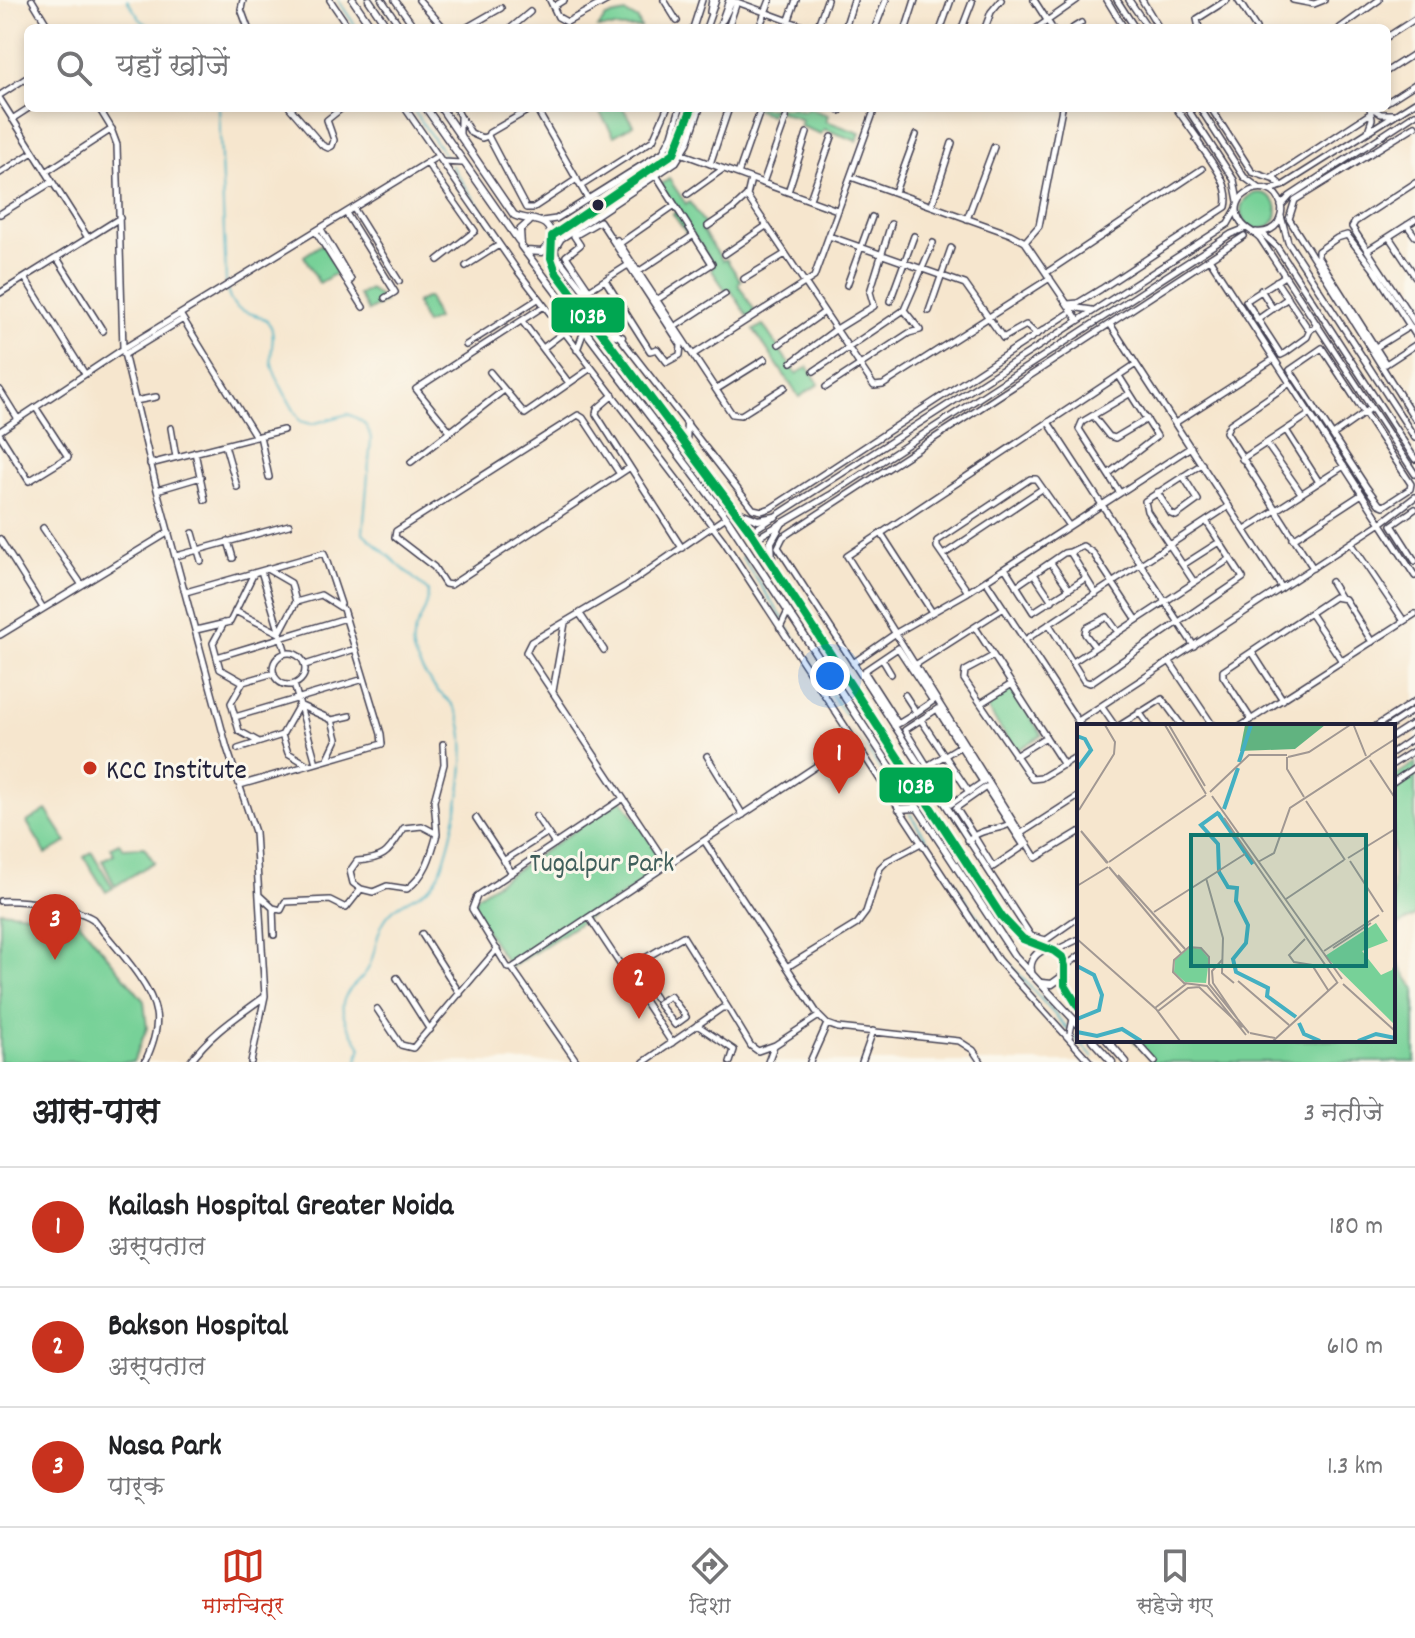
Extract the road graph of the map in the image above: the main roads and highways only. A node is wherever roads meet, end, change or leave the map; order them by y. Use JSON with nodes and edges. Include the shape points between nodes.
{"nodes":[{"id":1,"x":353,"y":0,"type":"edge"},
{"id":2,"x":369,"y":0,"type":"edge"},
{"id":3,"x":369,"y":24,"type":"edge"},
{"id":4,"x":385,"y":24,"type":"edge"},
{"id":5,"x":429,"y":112,"type":"edge"},
{"id":6,"x":444,"y":112,"type":"edge"},
{"id":7,"x":537,"y":221,"type":"junction"},
{"id":8,"x":551,"y":240,"type":"junction"},
{"id":9,"x":519,"y":241,"type":"junction"},
{"id":10,"x":525,"y":251,"type":"junction"},
{"id":11,"x":599,"y":330,"type":"junction"},
{"id":12,"x":622,"y":337,"type":"road end"},
{"id":13,"x":687,"y":423,"type":"road end"},
{"id":14,"x":672,"y":425,"type":"junction"},
{"id":15,"x":657,"y":428,"type":"junction"},
{"id":16,"x":686,"y":443,"type":"junction"},
{"id":17,"x":735,"y":510,"type":"junction"},
{"id":18,"x":775,"y":517,"type":"road end"},
{"id":19,"x":782,"y":523,"type":"road end"},
{"id":20,"x":774,"y":568,"type":"junction"},
{"id":21,"x":813,"y":651,"type":"junction"},
{"id":22,"x":828,"y":652,"type":"junction"},
{"id":23,"x":916,"y":808,"type":"junction"},
{"id":24,"x":899,"y":809,"type":"road end"},
{"id":25,"x":1044,"y":950,"type":"junction"},
{"id":26,"x":1032,"y":975,"type":"junction"},
{"id":27,"x":1063,"y":976,"type":"junction"},
{"id":28,"x":1039,"y":982,"type":"junction"},
{"id":29,"x":1077,"y":1005,"type":"edge"},
{"id":30,"x":1077,"y":1023,"type":"edge"},
{"id":31,"x":1094,"y":1042,"type":"edge"},
{"id":32,"x":1109,"y":1042,"type":"edge"},
{"id":33,"x":1112,"y":1062,"type":"edge"},
{"id":34,"x":1126,"y":1062,"type":"edge"}],
"edges":[{"from":1,"to":3,"type":"main road"},
{"from":2,"to":4,"type":"main road"},
{"from":5,"to":9,"type":"main road"},
{"from":6,"to":7,"type":"main road","via":[[514,215]]},
{"from":7,"to":8,"type":"main road","via":[[548,227]]},
{"from":7,"to":9,"type":"main road","via":[[520,230]]},
{"from":8,"to":10,"type":"main road","via":[[542,252]]},
{"from":8,"to":11,"type":"main road","via":[[556,272]]},
{"from":9,"to":10,"type":"main road"},
{"from":10,"to":15,"type":"main road"},
{"from":11,"to":12,"type":"main road"},
{"from":11,"to":14,"type":"main road"},
{"from":13,"to":16,"type":"main road"},
{"from":14,"to":15,"type":"main road","via":[[671,430],[663,420]]},
{"from":14,"to":16,"type":"main road"},
{"from":15,"to":21,"type":"main road","via":[[726,517]]},
{"from":16,"to":17,"type":"main road"},
{"from":17,"to":18,"type":"main road","via":[[752,519]]},
{"from":17,"to":20,"type":"main road"},
{"from":19,"to":20,"type":"main road","via":[[771,542]]},
{"from":20,"to":22,"type":"main road"},
{"from":21,"to":22,"type":"main road","via":[[826,663]]},
{"from":21,"to":23,"type":"main road"},
{"from":22,"to":25,"type":"main road","via":[[973,874],[1022,939]]},
{"from":23,"to":24,"type":"main road"},
{"from":23,"to":26,"type":"main road"},
{"from":25,"to":26,"type":"main road","via":[[1031,962]]},
{"from":25,"to":27,"type":"main road","via":[[1060,954],[1066,966]]},
{"from":26,"to":28,"type":"main road"},
{"from":27,"to":28,"type":"main road","via":[[1052,984]]},
{"from":27,"to":29,"type":"main road"},
{"from":28,"to":30,"type":"main road"},
{"from":31,"to":33,"type":"main road"},
{"from":32,"to":34,"type":"main road"}]}
